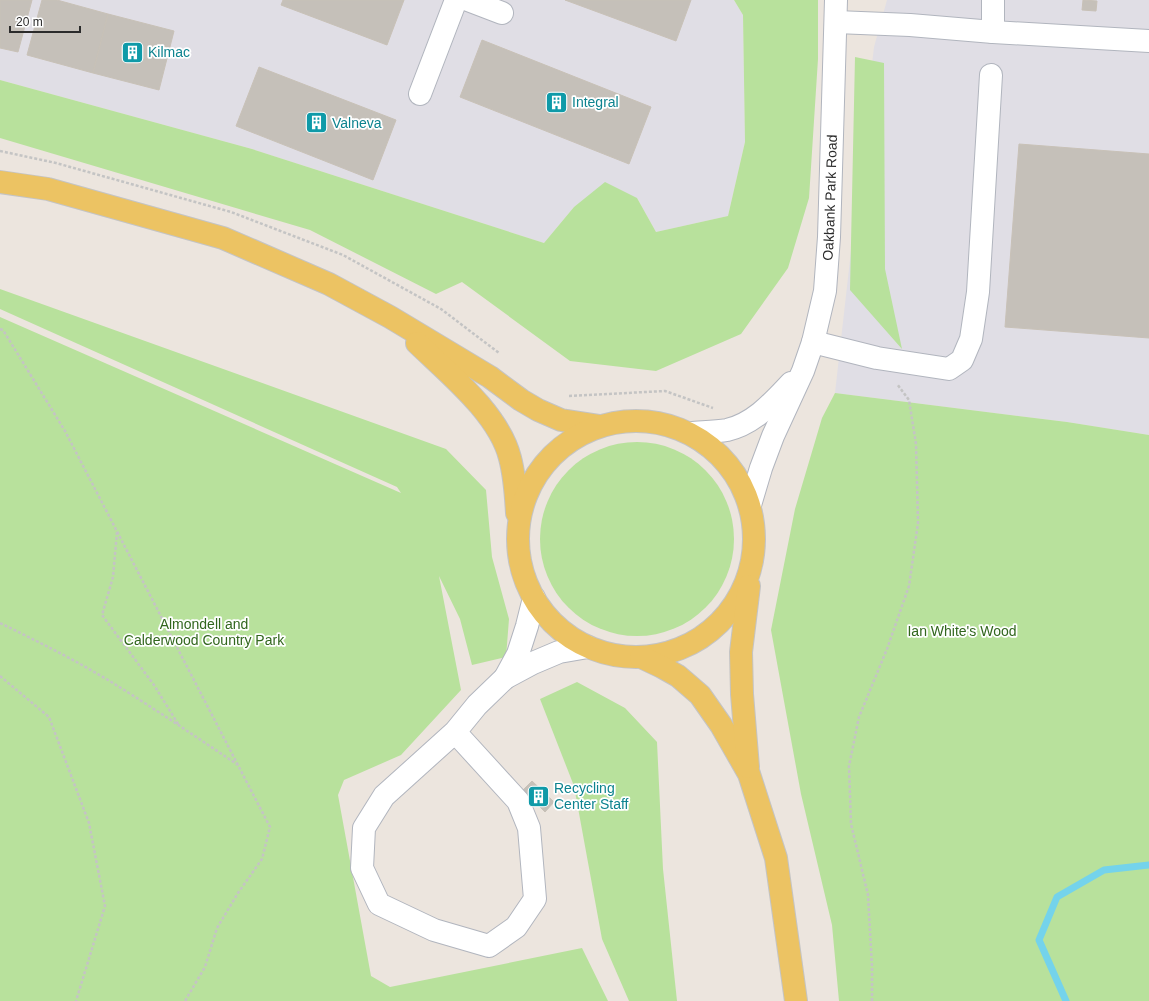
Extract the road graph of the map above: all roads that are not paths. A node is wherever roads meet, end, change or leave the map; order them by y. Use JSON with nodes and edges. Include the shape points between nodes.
{"nodes":[{"id":1,"x":456,"y":0,"type":"edge"},
{"id":2,"x":468,"y":0,"type":"edge"},
{"id":3,"x":836,"y":0,"type":"edge"},
{"id":4,"x":993,"y":0,"type":"edge"},
{"id":5,"x":502,"y":13,"type":"dead end"},
{"id":6,"x":836,"y":22,"type":"junction"},
{"id":7,"x":993,"y":32,"type":"junction"},
{"id":8,"x":1149,"y":41,"type":"edge"},
{"id":9,"x":991,"y":75,"type":"dead end"},
{"id":10,"x":420,"y":94,"type":"dead end"},
{"id":11,"x":0,"y":182,"type":"edge"},
{"id":12,"x":390,"y":317,"type":"junction"},
{"id":13,"x":813,"y":342,"type":"junction"},
{"id":14,"x":803,"y":371,"type":"junction"},
{"id":15,"x":600,"y":426,"type":"junction"},
{"id":16,"x":690,"y":433,"type":"junction"},
{"id":17,"x":750,"y":506,"type":"junction"},
{"id":18,"x":518,"y":532,"type":"junction"},
{"id":19,"x":750,"y":570,"type":"junction"},
{"id":20,"x":534,"y":598,"type":"junction"},
{"id":21,"x":588,"y":646,"type":"junction"},
{"id":22,"x":641,"y":657,"type":"junction"},
{"id":23,"x":505,"y":678,"type":"junction"},
{"id":24,"x":455,"y":732,"type":"junction"},
{"id":25,"x":749,"y":774,"type":"junction"},
{"id":26,"x":796,"y":1001,"type":"edge"}],
"edges":[{"from":1,"to":10,"type":"street"},
{"from":2,"to":5,"type":"street"},
{"from":3,"to":6,"type":"street","name":"Oakbank Park Road"},
{"from":4,"to":7,"type":"street"},
{"from":6,"to":7,"type":"street"},
{"from":6,"to":13,"type":"street","name":"Oakbank Park Road","via":[[829,237],[825,291]]},
{"from":7,"to":8,"type":"street"},
{"from":9,"to":13,"type":"street","via":[[978,292],[971,339],[962,360],[949,369],[877,358]]},
{"from":11,"to":12,"type":"main road","via":[[48,189],[223,238],[329,284]]},
{"from":12,"to":15,"type":"main road","via":[[490,377],[538,410],[562,420]]},
{"from":12,"to":18,"type":"main road","via":[[472,397],[489,416],[500,434],[510,457],[516,485]]},
{"from":13,"to":14,"type":"street","name":"Oakbank Park Road"},
{"from":14,"to":16,"type":"street","name":"Oakbank Park Road","via":[[768,408],[745,424],[727,430]]},
{"from":14,"to":17,"type":"street","name":"Oakbank Park Road","via":[[761,468]]},
{"from":15,"to":16,"type":"main road","via":[[630,420],[661,423]]},
{"from":15,"to":18,"type":"main road","via":[[568,442],[542,466],[525,497]]},
{"from":16,"to":17,"type":"main road","via":[[716,452],[737,476]]},
{"from":17,"to":19,"type":"main road","via":[[755,538]]},
{"from":18,"to":20,"type":"main road","via":[[521,566]]},
{"from":19,"to":22,"type":"main road","via":[[735,604],[710,632],[678,650]]},
{"from":19,"to":25,"type":"main road","via":[[741,652]]},
{"from":20,"to":21,"type":"main road","via":[[557,627]]},
{"from":20,"to":23,"type":"street","via":[[518,654]]},
{"from":21,"to":22,"type":"main road","via":[[614,655]]},
{"from":21,"to":23,"type":"street","via":[[559,652]]},
{"from":22,"to":25,"type":"main road","via":[[678,676],[700,695],[721,725]]},
{"from":23,"to":24,"type":"street","via":[[477,705]]},
{"from":24,"to":24,"type":"street","via":[[518,801],[529,828],[535,899],[516,927],[489,946],[434,930],[379,904],[362,868],[364,828],[384,796]]},
{"from":25,"to":26,"type":"main road","via":[[776,858]]}]}
